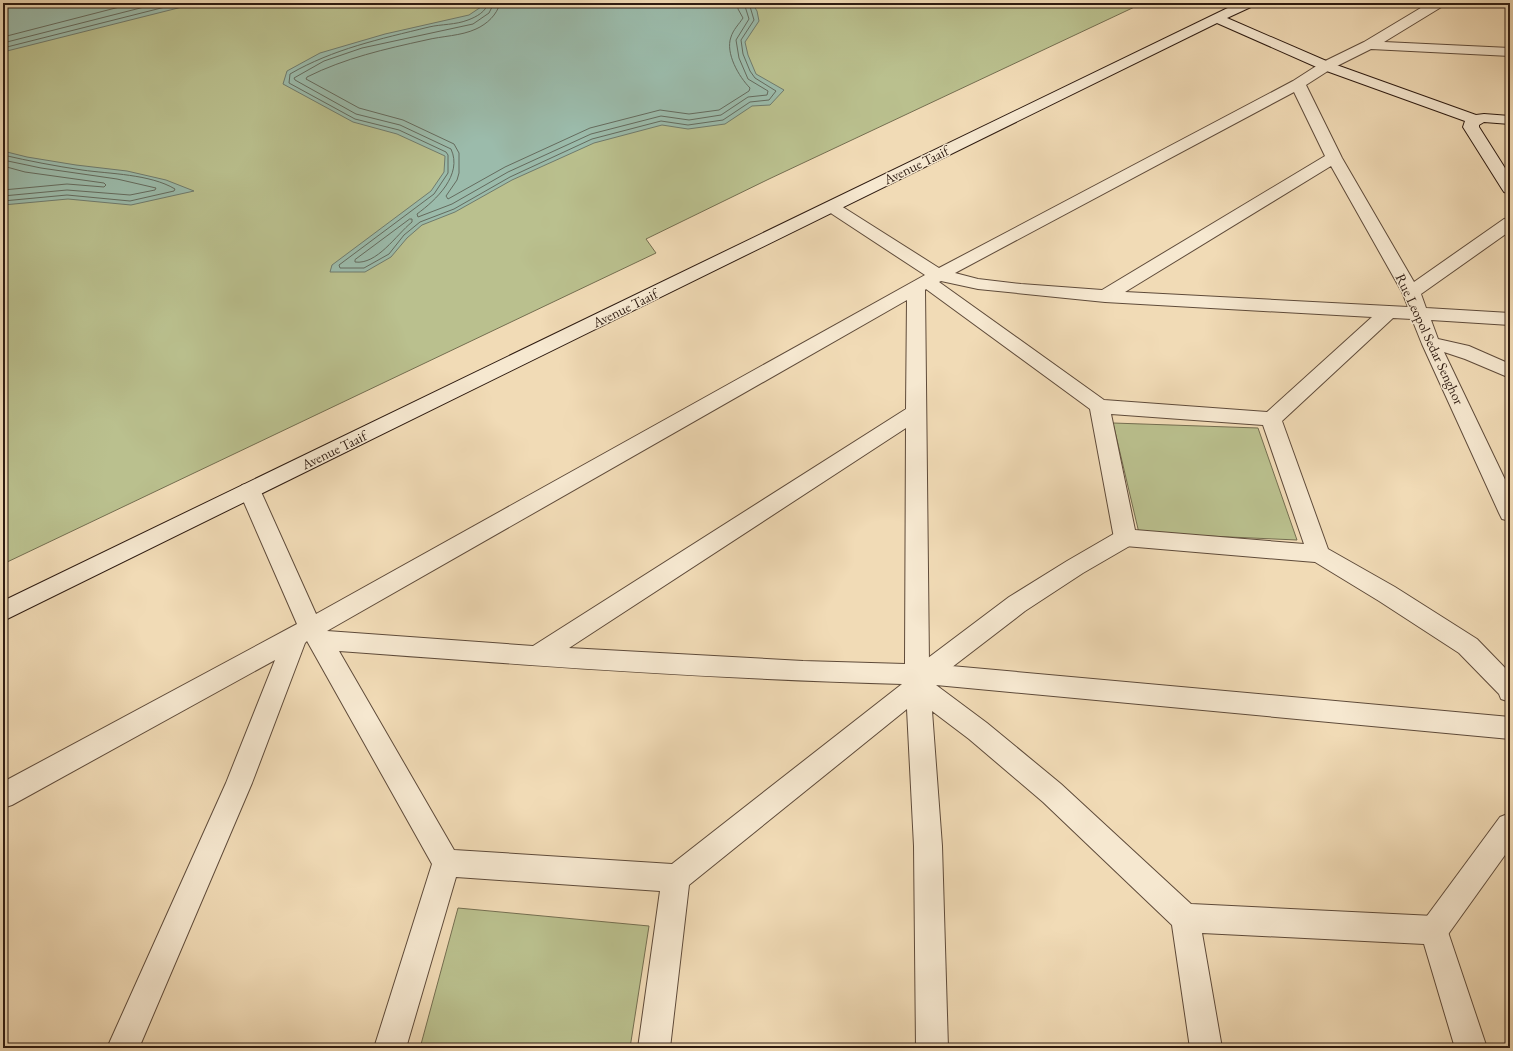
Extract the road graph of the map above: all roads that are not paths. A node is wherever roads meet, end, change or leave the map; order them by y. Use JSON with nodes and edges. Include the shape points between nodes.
{"nodes":[{"id":1,"x":1248,"y":3,"type":"edge"},
{"id":2,"x":1438,"y":3,"type":"edge"},
{"id":3,"x":1216,"y":18,"type":"junction"},
{"id":4,"x":1369,"y":45,"type":"junction"},
{"id":5,"x":1509,"y":51,"type":"edge"},
{"id":6,"x":1326,"y":66,"type":"junction"},
{"id":7,"x":1298,"y":84,"type":"junction"},
{"id":8,"x":1474,"y":120,"type":"junction"},
{"id":9,"x":1510,"y":120,"type":"edge"},
{"id":10,"x":1334,"y":158,"type":"junction"},
{"id":11,"x":1510,"y":189,"type":"edge"},
{"id":12,"x":832,"y":207,"type":"junction"},
{"id":13,"x":1510,"y":223,"type":"edge"},
{"id":14,"x":927,"y":281,"type":"junction"},
{"id":15,"x":1411,"y":292,"type":"junction"},
{"id":16,"x":1105,"y":296,"type":"junction"},
{"id":17,"x":1389,"y":312,"type":"junction"},
{"id":18,"x":1420,"y":314,"type":"junction"},
{"id":19,"x":1510,"y":319,"type":"edge"},
{"id":20,"x":1431,"y":344,"type":"junction"},
{"id":21,"x":1510,"y":372,"type":"edge"},
{"id":22,"x":1099,"y":406,"type":"junction"},
{"id":23,"x":916,"y":412,"type":"junction"},
{"id":24,"x":1271,"y":419,"type":"junction"},
{"id":25,"x":250,"y":491,"type":"junction"},
{"id":26,"x":1510,"y":513,"type":"edge"},
{"id":27,"x":1125,"y":538,"type":"junction"},
{"id":28,"x":1319,"y":554,"type":"junction"},
{"id":29,"x":3,"y":612,"type":"edge"},
{"id":30,"x":309,"y":635,"type":"junction"},
{"id":31,"x":537,"y":656,"type":"junction"},
{"id":32,"x":920,"y":678,"type":"junction"},
{"id":33,"x":1510,"y":691,"type":"edge"},
{"id":34,"x":1510,"y":728,"type":"edge"},
{"id":35,"x":3,"y":796,"type":"edge"},
{"id":36,"x":1510,"y":826,"type":"edge"},
{"id":37,"x":446,"y":863,"type":"junction"},
{"id":38,"x":676,"y":878,"type":"junction"},
{"id":39,"x":1185,"y":918,"type":"junction"},
{"id":40,"x":1434,"y":930,"type":"junction"},
{"id":41,"x":123,"y":1048,"type":"edge"},
{"id":42,"x":390,"y":1048,"type":"edge"},
{"id":43,"x":654,"y":1048,"type":"edge"},
{"id":44,"x":932,"y":1048,"type":"edge"},
{"id":45,"x":1206,"y":1048,"type":"edge"},
{"id":46,"x":1471,"y":1048,"type":"edge"}],
"edges":[{"from":1,"to":3,"type":"street","name":"Avenue Taaif"},
{"from":2,"to":4,"type":"street"},
{"from":3,"to":6,"type":"street"},
{"from":3,"to":12,"type":"street","name":"Avenue Taaif"},
{"from":4,"to":5,"type":"street"},
{"from":4,"to":6,"type":"street"},
{"from":6,"to":7,"type":"street"},
{"from":6,"to":8,"type":"street"},
{"from":7,"to":10,"type":"street","name":"Rue Leopol Sedar Senghor"},
{"from":7,"to":14,"type":"street"},
{"from":8,"to":9,"type":"street"},
{"from":8,"to":11,"type":"street","via":[[1471,127]]},
{"from":10,"to":15,"type":"street","name":"Rue Leopol Sedar Senghor"},
{"from":10,"to":16,"type":"street"},
{"from":12,"to":14,"type":"street"},
{"from":12,"to":25,"type":"street","name":"Avenue Taaif"},
{"from":13,"to":15,"type":"street"},
{"from":14,"to":16,"type":"street"},
{"from":14,"to":22,"type":"street"},
{"from":14,"to":23,"type":"street"},
{"from":14,"to":30,"type":"street"},
{"from":15,"to":18,"type":"street","name":"Rue Leopol Sedar Senghor"},
{"from":16,"to":17,"type":"street"},
{"from":17,"to":18,"type":"street"},
{"from":17,"to":24,"type":"street"},
{"from":18,"to":19,"type":"street"},
{"from":18,"to":20,"type":"street","name":"Rue Leopol Sedar Senghor"},
{"from":20,"to":21,"type":"street","via":[[1450,346]]},
{"from":20,"to":26,"type":"street","name":"Rue Leopol Sedar Senghor"},
{"from":22,"to":24,"type":"street"},
{"from":22,"to":27,"type":"street"},
{"from":23,"to":31,"type":"street"},
{"from":23,"to":32,"type":"street"},
{"from":24,"to":28,"type":"street"},
{"from":25,"to":29,"type":"street","name":"Avenue Taaif"},
{"from":25,"to":30,"type":"street"},
{"from":27,"to":28,"type":"street"},
{"from":27,"to":32,"type":"street","via":[[1017,604]]},
{"from":28,"to":33,"type":"street","via":[[1468,646]]},
{"from":30,"to":31,"type":"street"},
{"from":30,"to":35,"type":"street"},
{"from":30,"to":37,"type":"street"},
{"from":30,"to":41,"type":"street","via":[[239,783]]},
{"from":31,"to":32,"type":"street"},
{"from":32,"to":34,"type":"street"},
{"from":32,"to":38,"type":"street"},
{"from":32,"to":39,"type":"street","via":[[1052,793]]},
{"from":32,"to":44,"type":"street","via":[[928,846]]},
{"from":36,"to":40,"type":"street"},
{"from":37,"to":38,"type":"street"},
{"from":37,"to":42,"type":"street"},
{"from":38,"to":43,"type":"street"},
{"from":39,"to":40,"type":"street"},
{"from":39,"to":45,"type":"street"},
{"from":40,"to":46,"type":"street"}]}
